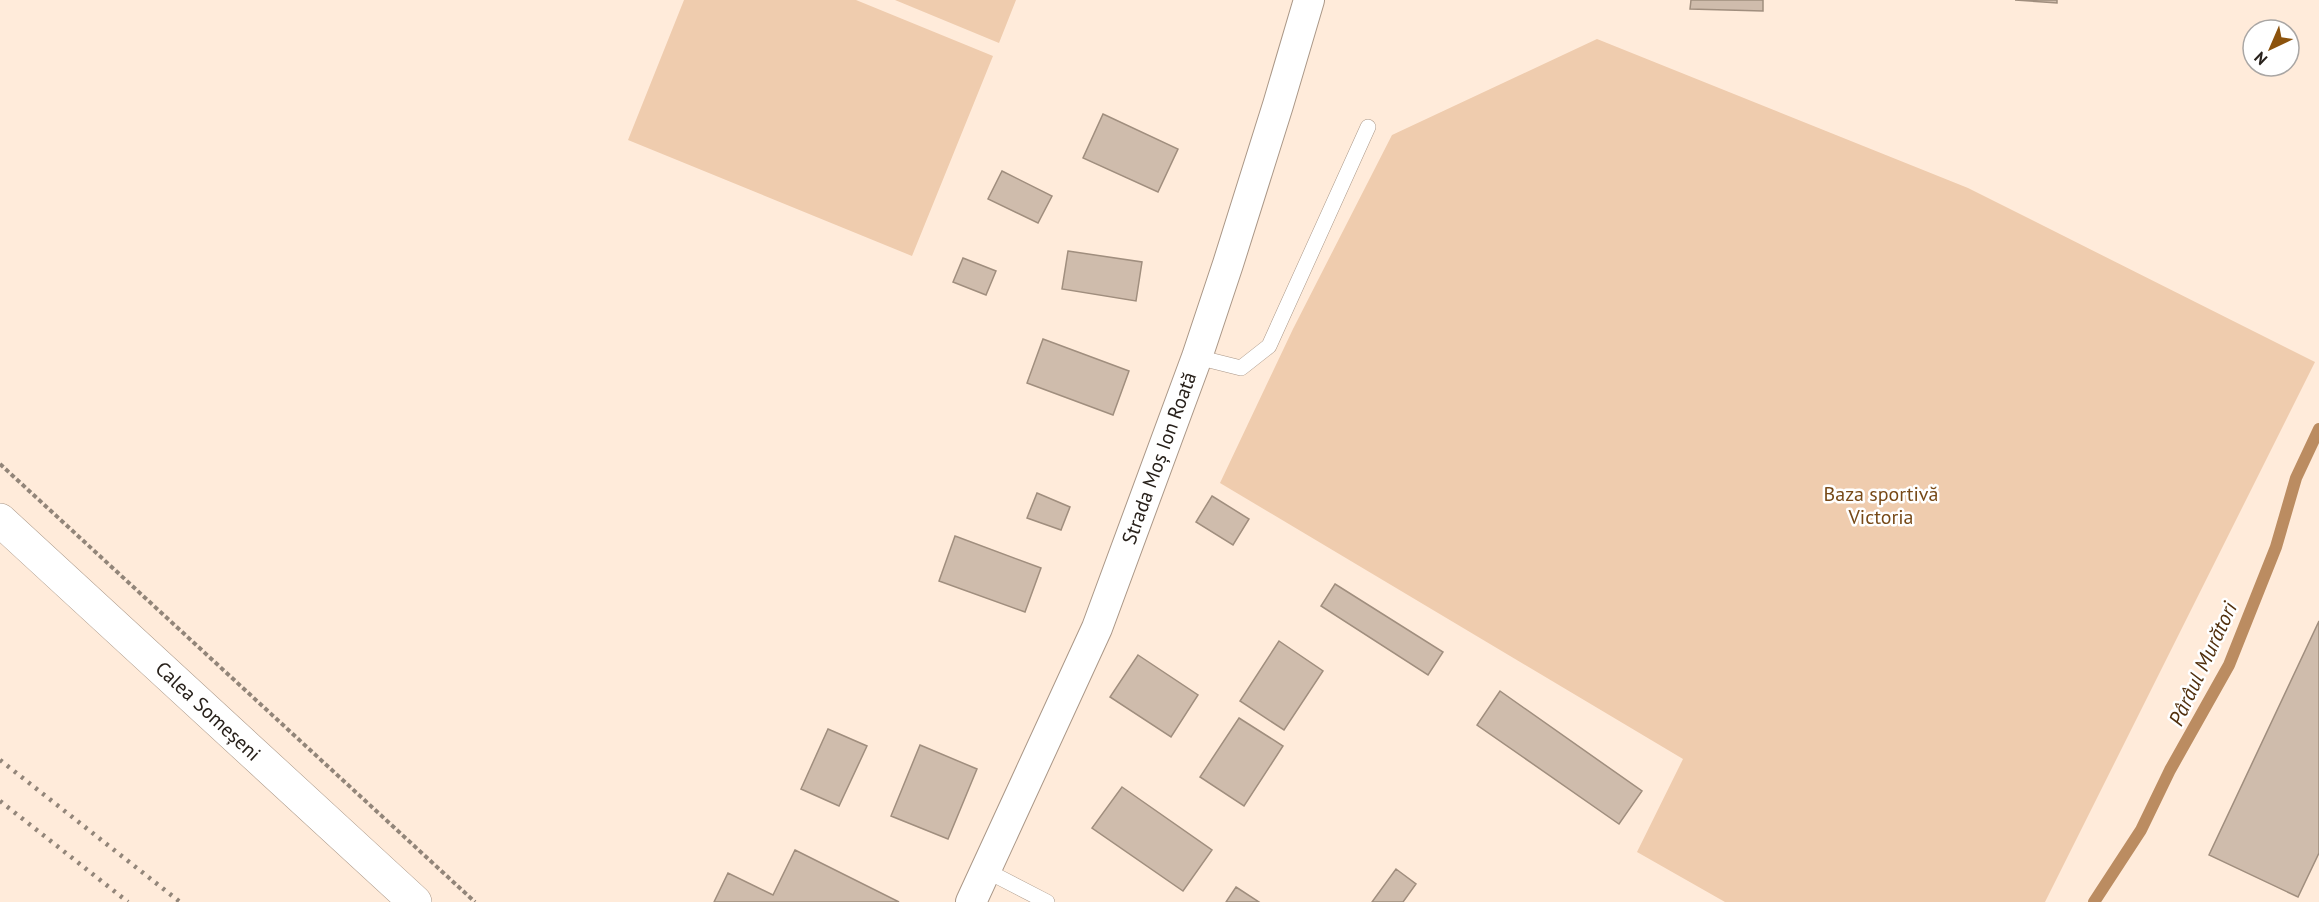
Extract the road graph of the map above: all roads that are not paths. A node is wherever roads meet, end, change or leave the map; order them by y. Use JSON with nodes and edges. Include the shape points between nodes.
{"nodes":[{"id":1,"x":1309,"y":0,"type":"edge"},
{"id":2,"x":1368,"y":127,"type":"dead end"},
{"id":3,"x":1197,"y":357,"type":"junction"},
{"id":4,"x":0,"y":520,"type":"edge"},
{"id":5,"x":987,"y":871,"type":"junction"},
{"id":6,"x":416,"y":902,"type":"edge"},
{"id":7,"x":971,"y":902,"type":"edge"},
{"id":8,"x":1047,"y":902,"type":"edge"}],
"edges":[{"from":1,"to":3,"type":"street","name":"Strada Moș Ion Roată"},
{"from":2,"to":3,"type":"lane","via":[[1269,346],[1241,368]]},
{"from":3,"to":5,"type":"street","name":"Strada Moș Ion Roată","via":[[1097,628]]},
{"from":4,"to":6,"type":"main road","name":"Calea Someșeni"},
{"from":5,"to":7,"type":"street","name":"Strada Moș Ion Roată"},
{"from":5,"to":8,"type":"lane"}]}
